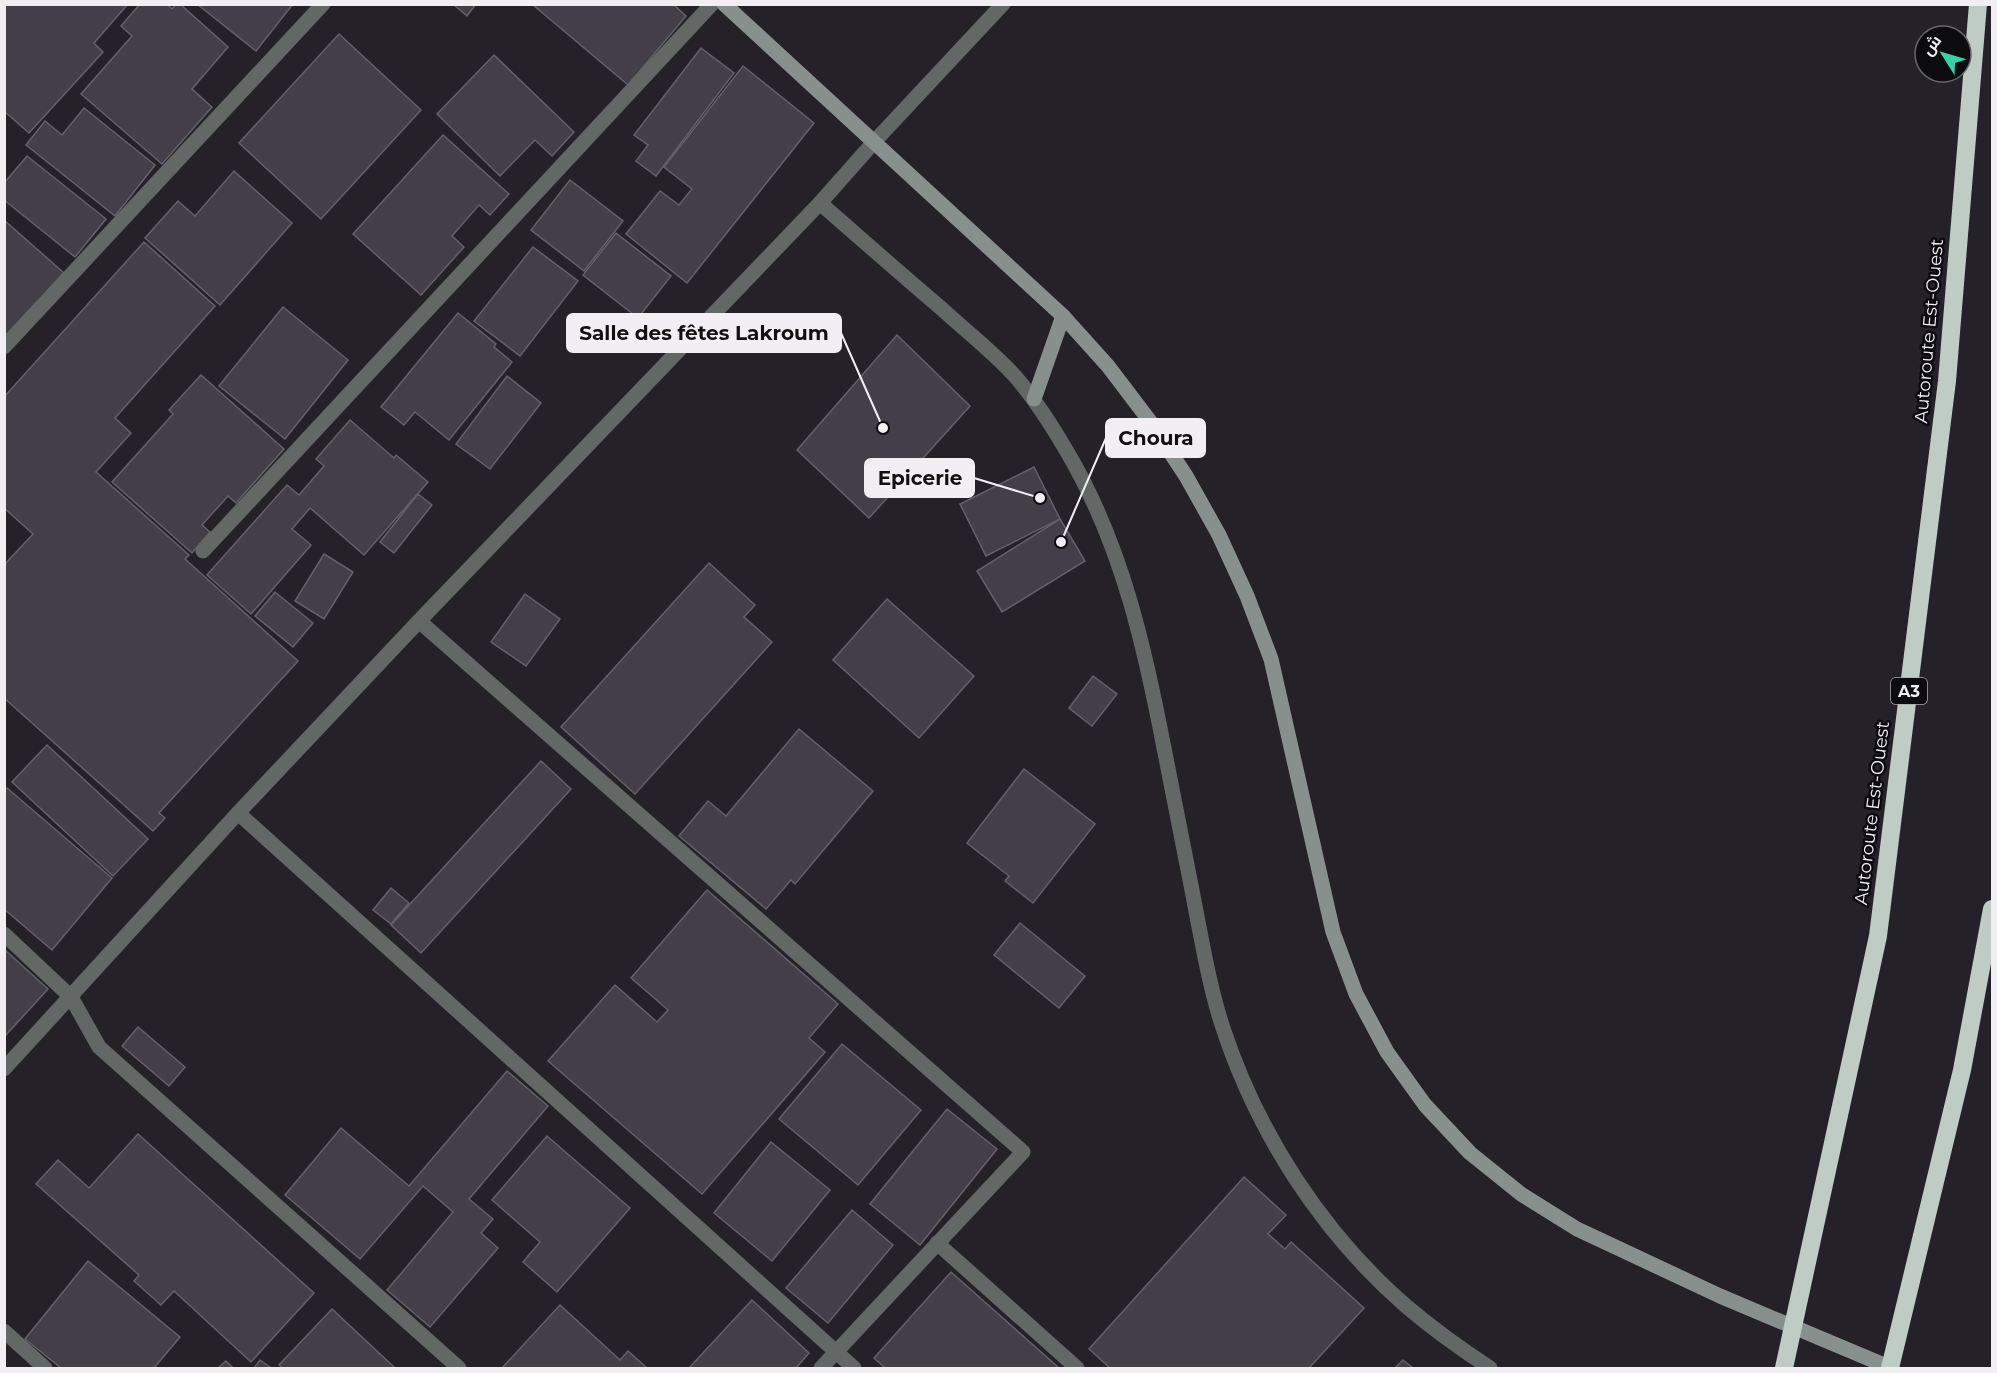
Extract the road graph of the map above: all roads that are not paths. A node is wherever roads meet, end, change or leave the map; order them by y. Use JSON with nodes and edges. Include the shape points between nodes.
{"nodes":[{"id":1,"x":323,"y":4,"type":"edge"},
{"id":2,"x":712,"y":4,"type":"edge"},
{"id":3,"x":724,"y":4,"type":"edge"},
{"id":4,"x":1003,"y":4,"type":"edge"},
{"id":5,"x":1978,"y":4,"type":"edge"},
{"id":6,"x":874,"y":142,"type":"junction"},
{"id":7,"x":820,"y":203,"type":"junction"},
{"id":8,"x":1063,"y":316,"type":"junction"},
{"id":9,"x":4,"y":347,"type":"edge"},
{"id":10,"x":1034,"y":399,"type":"junction"},
{"id":11,"x":203,"y":551,"type":"dead end"},
{"id":12,"x":419,"y":621,"type":"junction"},
{"id":13,"x":238,"y":813,"type":"junction"},
{"id":14,"x":1992,"y":909,"type":"edge"},
{"id":15,"x":4,"y":934,"type":"edge"},
{"id":16,"x":70,"y":997,"type":"junction"},
{"id":17,"x":4,"y":1069,"type":"edge"},
{"id":18,"x":937,"y":1243,"type":"junction"},
{"id":19,"x":4,"y":1331,"type":"edge"},
{"id":20,"x":836,"y":1353,"type":"junction"},
{"id":21,"x":45,"y":1368,"type":"edge"},
{"id":22,"x":459,"y":1368,"type":"edge"},
{"id":23,"x":821,"y":1368,"type":"edge"},
{"id":24,"x":854,"y":1368,"type":"edge"},
{"id":25,"x":1077,"y":1368,"type":"edge"},
{"id":26,"x":1490,"y":1368,"type":"edge"},
{"id":27,"x":1784,"y":1368,"type":"edge"},
{"id":28,"x":1890,"y":1368,"type":"edge"}],
"edges":[{"from":1,"to":9,"type":"street"},
{"from":2,"to":11,"type":"street"},
{"from":3,"to":6,"type":"main road"},
{"from":4,"to":6,"type":"street"},
{"from":5,"to":27,"type":"highway","name":"Autoroute Est-Ouest","number":"A3","via":[[1947,381],[1878,936]]},
{"from":6,"to":7,"type":"street"},
{"from":6,"to":8,"type":"main road"},
{"from":7,"to":10,"type":"street","via":[[995,357]]},
{"from":7,"to":12,"type":"street"},
{"from":8,"to":10,"type":"main road"},
{"from":8,"to":28,"type":"main road","via":[[1108,366],[1186,476],[1247,596],[1271,659],[1333,932],[1356,994],[1387,1052],[1425,1105],[1470,1153],[1521,1194],[1577,1229],[1720,1296]]},
{"from":10,"to":26,"type":"street","via":[[1074,463],[1102,522],[1132,603],[1151,677],[1206,963],[1223,1028],[1247,1090],[1278,1150],[1315,1206],[1357,1258],[1405,1305]]},
{"from":12,"to":13,"type":"street"},
{"from":12,"to":18,"type":"street","via":[[1023,1152]]},
{"from":13,"to":16,"type":"street"},
{"from":13,"to":20,"type":"street"},
{"from":14,"to":28,"type":"highway","via":[[1962,1070]]},
{"from":15,"to":16,"type":"street"},
{"from":16,"to":17,"type":"street"},
{"from":16,"to":22,"type":"street","via":[[99,1047]]},
{"from":18,"to":20,"type":"street"},
{"from":18,"to":25,"type":"street"},
{"from":19,"to":21,"type":"street"},
{"from":20,"to":23,"type":"street"},
{"from":20,"to":24,"type":"street"}]}
